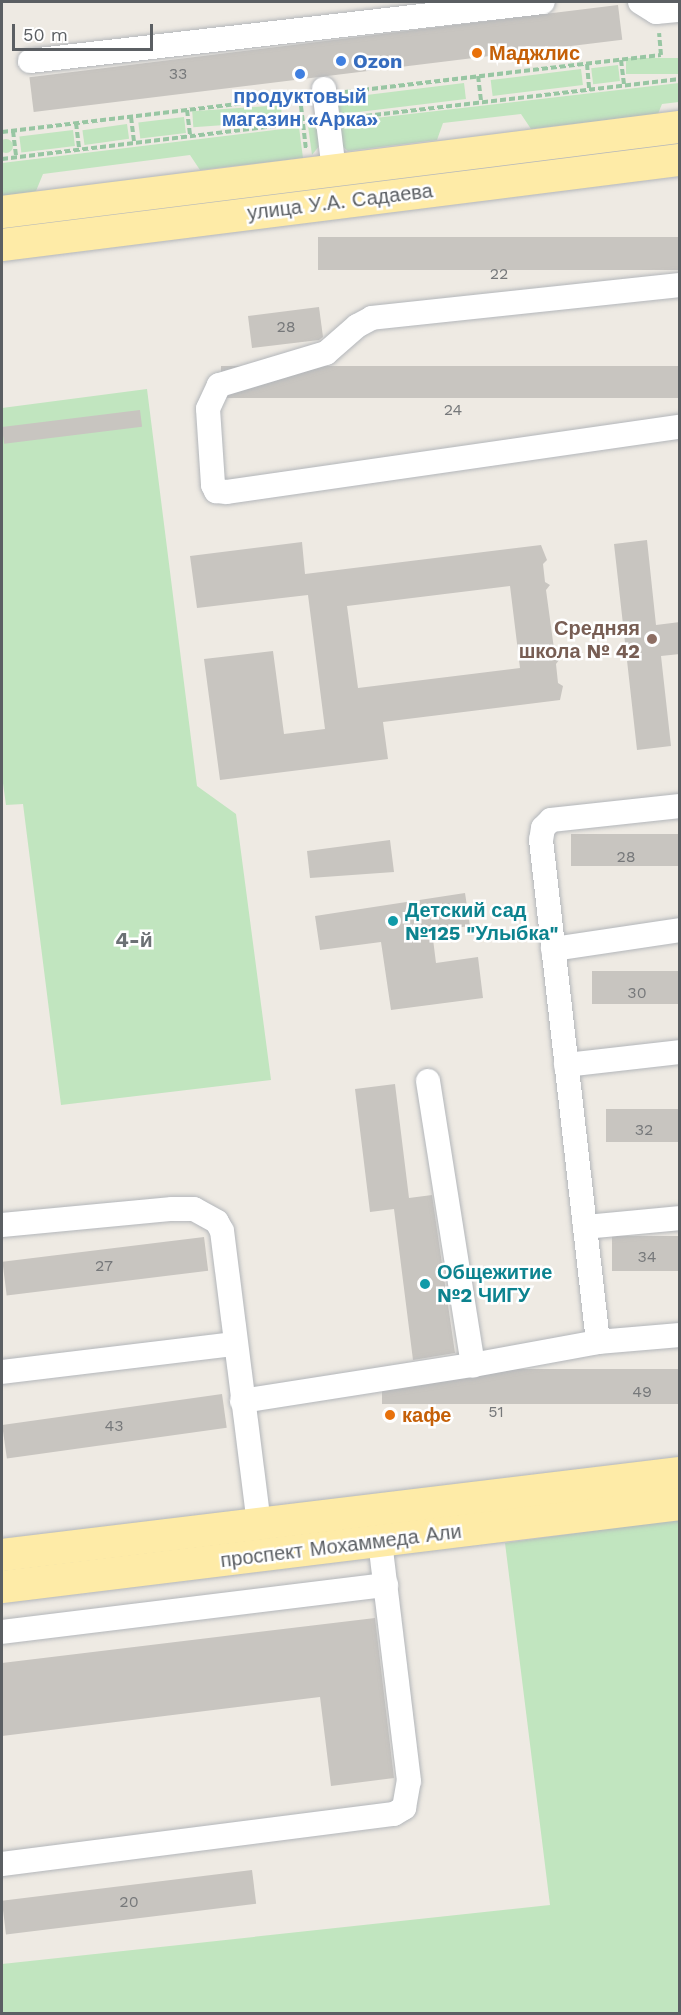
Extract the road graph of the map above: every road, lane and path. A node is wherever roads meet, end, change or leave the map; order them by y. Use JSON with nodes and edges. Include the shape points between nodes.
{"nodes":[{"id":1,"x":543,"y":2,"type":"edge"},
{"id":2,"x":659,"y":8,"type":"edge"},
{"id":3,"x":386,"y":10,"type":"edge"},
{"id":4,"x":30,"y":60,"type":"dead end"},
{"id":5,"x":621,"y":60,"type":"junction"},
{"id":6,"x":586,"y":64,"type":"junction"},
{"id":7,"x":478,"y":76,"type":"junction"},
{"id":8,"x":624,"y":85,"type":"dead end"},
{"id":9,"x":590,"y":89,"type":"dead end"},
{"id":10,"x":324,"y":92,"type":"junction"},
{"id":11,"x":300,"y":97,"type":"junction"},
{"id":12,"x":481,"y":102,"type":"dead end"},
{"id":13,"x":187,"y":110,"type":"junction"},
{"id":14,"x":131,"y":117,"type":"junction"},
{"id":15,"x":76,"y":123,"type":"junction"},
{"id":16,"x":680,"y":127,"type":"edge"},
{"id":17,"x":14,"y":131,"type":"junction"},
{"id":18,"x":2,"y":132,"type":"edge"},
{"id":19,"x":190,"y":136,"type":"dead end"},
{"id":20,"x":134,"y":143,"type":"dead end"},
{"id":21,"x":79,"y":149,"type":"dead end"},
{"id":22,"x":16,"y":157,"type":"dead end"},
{"id":23,"x":680,"y":160,"type":"edge"},
{"id":24,"x":321,"y":163,"type":"junction"},
{"id":25,"x":2,"y":212,"type":"edge"},
{"id":26,"x":2,"y":245,"type":"edge"},
{"id":27,"x":680,"y":285,"type":"edge"},
{"id":28,"x":680,"y":428,"type":"edge"},
{"id":29,"x":680,"y":806,"type":"edge"},
{"id":30,"x":680,"y":930,"type":"edge"},
{"id":31,"x":552,"y":949,"type":"junction"},
{"id":32,"x":680,"y":1052,"type":"edge"},
{"id":33,"x":566,"y":1065,"type":"junction"},
{"id":34,"x":428,"y":1081,"type":"dead end"},
{"id":35,"x":680,"y":1218,"type":"edge"},
{"id":36,"x":2,"y":1225,"type":"edge"},
{"id":37,"x":585,"y":1227,"type":"junction"},
{"id":38,"x":680,"y":1335,"type":"edge"},
{"id":39,"x":598,"y":1342,"type":"junction"},
{"id":40,"x":235,"y":1344,"type":"junction"},
{"id":41,"x":472,"y":1365,"type":"junction"},
{"id":42,"x":2,"y":1372,"type":"edge"},
{"id":43,"x":242,"y":1401,"type":"junction"},
{"id":44,"x":680,"y":1473,"type":"edge"},
{"id":45,"x":680,"y":1504,"type":"edge"},
{"id":46,"x":260,"y":1524,"type":"junction"},
{"id":47,"x":380,"y":1541,"type":"junction"},
{"id":48,"x":2,"y":1555,"type":"edge"},
{"id":49,"x":386,"y":1585,"type":"junction"},
{"id":50,"x":2,"y":1587,"type":"edge"},
{"id":51,"x":2,"y":1632,"type":"edge"},
{"id":52,"x":2,"y":1864,"type":"edge"}],
"edges":[{"from":1,"to":3,"type":"lane"},
{"from":2,"to":5,"type":"path","via":[[661,55]]},
{"from":3,"to":4,"type":"lane"},
{"from":5,"to":6,"type":"path"},
{"from":5,"to":8,"type":"path"},
{"from":6,"to":7,"type":"path"},
{"from":6,"to":9,"type":"path"},
{"from":7,"to":10,"type":"path"},
{"from":7,"to":12,"type":"path"},
{"from":10,"to":11,"type":"path"},
{"from":10,"to":24,"type":"lane"},
{"from":11,"to":13,"type":"path"},
{"from":11,"to":24,"type":"path"},
{"from":13,"to":14,"type":"path"},
{"from":13,"to":19,"type":"path"},
{"from":14,"to":15,"type":"path"},
{"from":14,"to":20,"type":"path"},
{"from":15,"to":17,"type":"path"},
{"from":15,"to":21,"type":"path"},
{"from":16,"to":24,"type":"main road","name":"улица У.А. Садаева"},
{"from":17,"to":18,"type":"path"},
{"from":17,"to":22,"type":"path"},
{"from":23,"to":26,"type":"main road","name":"улица У.А. Садаева"},
{"from":24,"to":25,"type":"main road","name":"улица У.А. Садаева"},
{"from":27,"to":28,"type":"lane","via":[[372,318],[327,353],[219,385],[208,409],[213,485],[216,491],[226,492]]},
{"from":29,"to":31,"type":"lane","via":[[552,820],[543,828]]},
{"from":30,"to":31,"type":"lane"},
{"from":31,"to":33,"type":"lane"},
{"from":32,"to":33,"type":"lane"},
{"from":33,"to":37,"type":"lane"},
{"from":34,"to":41,"type":"lane"},
{"from":35,"to":37,"type":"lane"},
{"from":36,"to":40,"type":"lane","via":[[172,1209],[205,1212],[222,1231]]},
{"from":37,"to":39,"type":"lane"},
{"from":38,"to":39,"type":"lane"},
{"from":39,"to":41,"type":"lane"},
{"from":40,"to":42,"type":"lane"},
{"from":40,"to":43,"type":"lane"},
{"from":41,"to":43,"type":"lane"},
{"from":43,"to":46,"type":"lane"},
{"from":44,"to":46,"type":"main road","name":"проспект Мохаммеда Али"},
{"from":45,"to":47,"type":"main road","name":"проспект Мохаммеда Али"},
{"from":46,"to":48,"type":"main road","name":"проспект Мохаммеда Али"},
{"from":47,"to":49,"type":"lane"},
{"from":47,"to":50,"type":"main road","name":"проспект Мохаммеда Али"},
{"from":49,"to":51,"type":"lane"},
{"from":49,"to":52,"type":"lane","via":[[409,1781],[404,1808],[394,1814]]}]}
